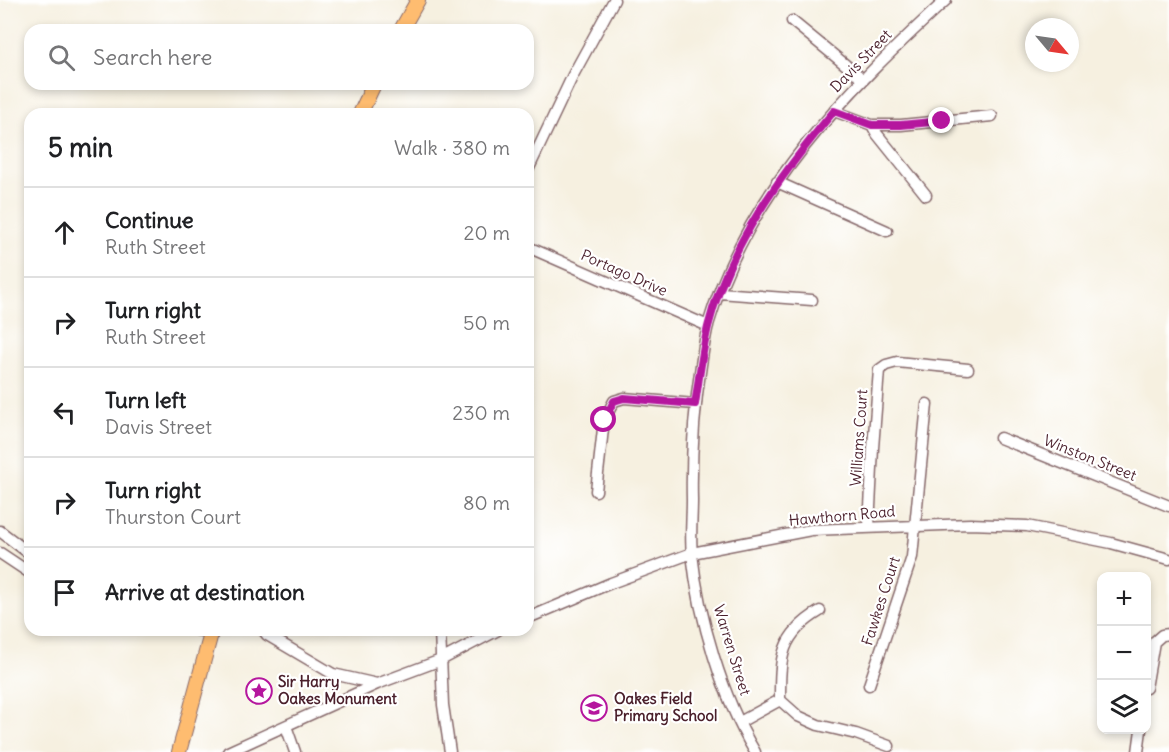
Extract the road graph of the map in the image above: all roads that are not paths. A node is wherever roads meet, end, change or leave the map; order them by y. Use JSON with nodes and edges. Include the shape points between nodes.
{"nodes":[{"id":1,"x":418,"y":0,"type":"edge"},
{"id":2,"x":614,"y":0,"type":"edge"},
{"id":3,"x":946,"y":0,"type":"edge"},
{"id":4,"x":792,"y":21,"type":"dead end"},
{"id":5,"x":404,"y":24,"type":"edge"},
{"id":6,"x":861,"y":81,"type":"junction"},
{"id":7,"x":371,"y":90,"type":"edge"},
{"id":8,"x":363,"y":108,"type":"edge"},
{"id":9,"x":834,"y":111,"type":"junction"},
{"id":10,"x":992,"y":116,"type":"dead end"},
{"id":11,"x":872,"y":125,"type":"junction"},
{"id":12,"x":534,"y":157,"type":"edge"},
{"id":13,"x":777,"y":182,"type":"junction"},
{"id":14,"x":926,"y":195,"type":"dead end"},
{"id":15,"x":887,"y":231,"type":"dead end"},
{"id":16,"x":534,"y":250,"type":"edge"},
{"id":17,"x":720,"y":293,"type":"junction"},
{"id":18,"x":812,"y":300,"type":"dead end"},
{"id":19,"x":708,"y":326,"type":"junction"},
{"id":20,"x":968,"y":369,"type":"dead end"},
{"id":21,"x":695,"y":404,"type":"junction"},
{"id":22,"x":927,"y":404,"type":"dead end"},
{"id":23,"x":1000,"y":438,"type":"dead end"},
{"id":24,"x":596,"y":491,"type":"dead end"},
{"id":25,"x":1169,"y":506,"type":"edge"},
{"id":26,"x":914,"y":525,"type":"junction"},
{"id":27,"x":869,"y":527,"type":"junction"},
{"id":28,"x":0,"y":531,"type":"edge"},
{"id":29,"x":24,"y":549,"type":"edge"},
{"id":30,"x":0,"y":553,"type":"edge"},
{"id":31,"x":692,"y":553,"type":"junction"},
{"id":32,"x":1169,"y":559,"type":"edge"},
{"id":33,"x":24,"y":569,"type":"edge"},
{"id":34,"x":820,"y":611,"type":"dead end"},
{"id":35,"x":534,"y":615,"type":"edge"},
{"id":36,"x":1169,"y":634,"type":"edge"},
{"id":37,"x":206,"y":636,"type":"edge"},
{"id":38,"x":269,"y":636,"type":"edge"},
{"id":39,"x":440,"y":636,"type":"edge"},
{"id":40,"x":487,"y":636,"type":"edge"},
{"id":41,"x":441,"y":660,"type":"junction"},
{"id":42,"x":1147,"y":680,"type":"edge"},
{"id":43,"x":377,"y":684,"type":"junction"},
{"id":44,"x":869,"y":685,"type":"dead end"},
{"id":45,"x":780,"y":700,"type":"junction"},
{"id":46,"x":740,"y":722,"type":"junction"},
{"id":47,"x":286,"y":726,"type":"junction"},
{"id":48,"x":1140,"y":734,"type":"edge"},
{"id":49,"x":889,"y":746,"type":"dead end"},
{"id":50,"x":181,"y":751,"type":"edge"},
{"id":51,"x":228,"y":752,"type":"edge"},
{"id":52,"x":296,"y":752,"type":"edge"},
{"id":53,"x":450,"y":752,"type":"edge"},
{"id":54,"x":755,"y":752,"type":"edge"},
{"id":55,"x":1138,"y":752,"type":"edge"}],
"edges":[{"from":1,"to":5,"type":"main road"},
{"from":2,"to":12,"type":"street"},
{"from":3,"to":6,"type":"street","name":"Davis Street"},
{"from":4,"to":6,"type":"street"},
{"from":6,"to":9,"type":"street","name":"Davis Street"},
{"from":7,"to":8,"type":"main road"},
{"from":9,"to":11,"type":"street"},
{"from":9,"to":13,"type":"street","name":"Davis Street"},
{"from":10,"to":11,"type":"street"},
{"from":11,"to":14,"type":"street"},
{"from":13,"to":15,"type":"street"},
{"from":13,"to":17,"type":"street","name":"Davis Street","via":[[747,233]]},
{"from":16,"to":19,"type":"street","name":"Portago Drive"},
{"from":17,"to":18,"type":"street"},
{"from":17,"to":19,"type":"street","name":"Davis Street"},
{"from":19,"to":21,"type":"street","name":"Davis Street"},
{"from":20,"to":27,"type":"street","name":"Williams Court","via":[[897,362],[879,370]]},
{"from":21,"to":24,"type":"street","via":[[624,398],[614,401],[604,420]]},
{"from":21,"to":31,"type":"street","name":"Davis Street","via":[[691,452]]},
{"from":22,"to":26,"type":"street","name":"Fawkes Court"},
{"from":23,"to":25,"type":"street","name":"Winston Street"},
{"from":26,"to":27,"type":"street","name":"Hawthorn Road"},
{"from":26,"to":32,"type":"street","name":"Hawthorn Road","via":[[1028,526]]},
{"from":26,"to":44,"type":"street","name":"Fawkes Court","via":[[912,556]]},
{"from":27,"to":31,"type":"street","name":"Hawthorn Road","via":[[811,530]]},
{"from":28,"to":29,"type":"street"},
{"from":30,"to":33,"type":"street"},
{"from":31,"to":35,"type":"street","name":"Hawthorn Road"},
{"from":31,"to":46,"type":"street","name":"Warren Street","via":[[722,682]]},
{"from":34,"to":45,"type":"street","via":[[798,626],[789,639],[782,658]]},
{"from":36,"to":42,"type":"street","via":[[1154,642]]},
{"from":37,"to":50,"type":"main road"},
{"from":38,"to":43,"type":"street","via":[[333,674]]},
{"from":39,"to":41,"type":"street"},
{"from":40,"to":41,"type":"street"},
{"from":41,"to":43,"type":"street"},
{"from":41,"to":53,"type":"street","via":[[442,705]]},
{"from":43,"to":47,"type":"street"},
{"from":45,"to":46,"type":"street"},
{"from":45,"to":49,"type":"street","via":[[798,716],[818,725]]},
{"from":46,"to":54,"type":"street","name":"Warren Street"},
{"from":47,"to":51,"type":"street"},
{"from":47,"to":52,"type":"street"},
{"from":48,"to":55,"type":"street"}]}
